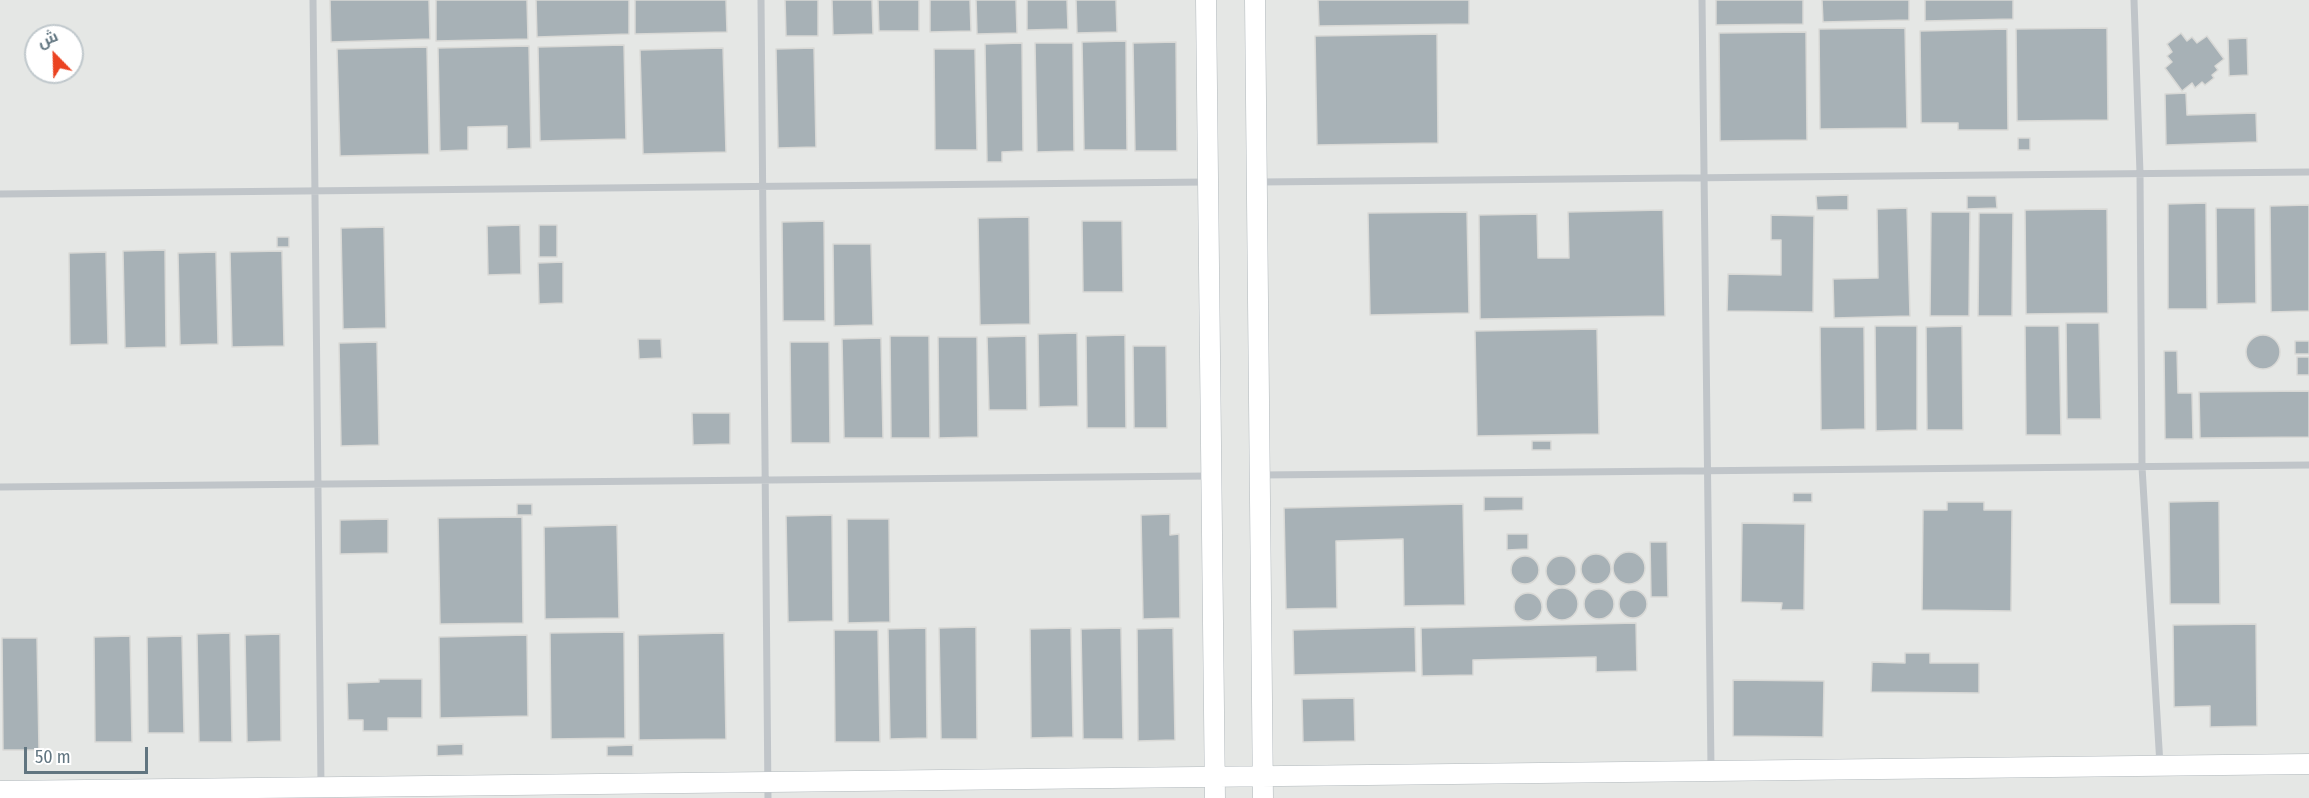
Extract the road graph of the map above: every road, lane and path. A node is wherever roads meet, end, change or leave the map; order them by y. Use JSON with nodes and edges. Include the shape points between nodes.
{"nodes":[{"id":1,"x":313,"y":0,"type":"edge"},
{"id":2,"x":761,"y":0,"type":"edge"},
{"id":3,"x":1206,"y":0,"type":"edge"},
{"id":4,"x":1255,"y":0,"type":"edge"},
{"id":5,"x":1702,"y":0,"type":"edge"},
{"id":6,"x":2134,"y":0,"type":"edge"},
{"id":7,"x":2309,"y":172,"type":"edge"},
{"id":8,"x":2140,"y":173,"type":"junction"},
{"id":9,"x":1704,"y":178,"type":"junction"},
{"id":10,"x":1208,"y":182,"type":"junction"},
{"id":11,"x":1257,"y":182,"type":"junction"},
{"id":12,"x":762,"y":187,"type":"junction"},
{"id":13,"x":315,"y":191,"type":"junction"},
{"id":14,"x":0,"y":194,"type":"edge"},
{"id":15,"x":2309,"y":465,"type":"edge"},
{"id":16,"x":2142,"y":467,"type":"junction"},
{"id":17,"x":1707,"y":471,"type":"junction"},
{"id":18,"x":1260,"y":475,"type":"junction"},
{"id":19,"x":1212,"y":476,"type":"junction"},
{"id":20,"x":765,"y":480,"type":"junction"},
{"id":21,"x":318,"y":484,"type":"junction"},
{"id":22,"x":0,"y":487,"type":"edge"},
{"id":23,"x":2309,"y":764,"type":"edge"},
{"id":24,"x":2160,"y":766,"type":"junction"},
{"id":25,"x":1711,"y":771,"type":"junction"},
{"id":26,"x":1263,"y":776,"type":"junction"},
{"id":27,"x":1215,"y":777,"type":"junction"},
{"id":28,"x":321,"y":787,"type":"junction"},
{"id":29,"x":768,"y":790,"type":"edge"},
{"id":30,"x":0,"y":791,"type":"edge"},
{"id":31,"x":1215,"y":798,"type":"edge"},
{"id":32,"x":1263,"y":798,"type":"edge"}],
"edges":[{"from":1,"to":13,"type":"lane"},
{"from":2,"to":12,"type":"lane"},
{"from":3,"to":10,"type":"street"},
{"from":4,"to":11,"type":"street"},
{"from":5,"to":9,"type":"lane"},
{"from":6,"to":8,"type":"lane"},
{"from":7,"to":8,"type":"lane"},
{"from":8,"to":9,"type":"lane"},
{"from":8,"to":16,"type":"lane"},
{"from":9,"to":11,"type":"lane"},
{"from":9,"to":17,"type":"lane"},
{"from":10,"to":12,"type":"lane"},
{"from":10,"to":19,"type":"street"},
{"from":11,"to":18,"type":"street"},
{"from":12,"to":13,"type":"lane"},
{"from":12,"to":20,"type":"lane"},
{"from":13,"to":14,"type":"lane"},
{"from":13,"to":21,"type":"lane"},
{"from":15,"to":16,"type":"lane"},
{"from":16,"to":17,"type":"lane"},
{"from":16,"to":24,"type":"lane"},
{"from":17,"to":18,"type":"lane"},
{"from":17,"to":25,"type":"lane"},
{"from":18,"to":26,"type":"street"},
{"from":19,"to":20,"type":"lane"},
{"from":19,"to":27,"type":"street"},
{"from":20,"to":21,"type":"lane"},
{"from":20,"to":29,"type":"lane"},
{"from":21,"to":22,"type":"lane"},
{"from":21,"to":28,"type":"lane"},
{"from":23,"to":24,"type":"street"},
{"from":24,"to":25,"type":"street"},
{"from":25,"to":26,"type":"street"},
{"from":26,"to":27,"type":"street"},
{"from":26,"to":32,"type":"street"},
{"from":27,"to":29,"type":"street"},
{"from":27,"to":31,"type":"street"},
{"from":28,"to":29,"type":"street"},
{"from":28,"to":30,"type":"street"}]}
